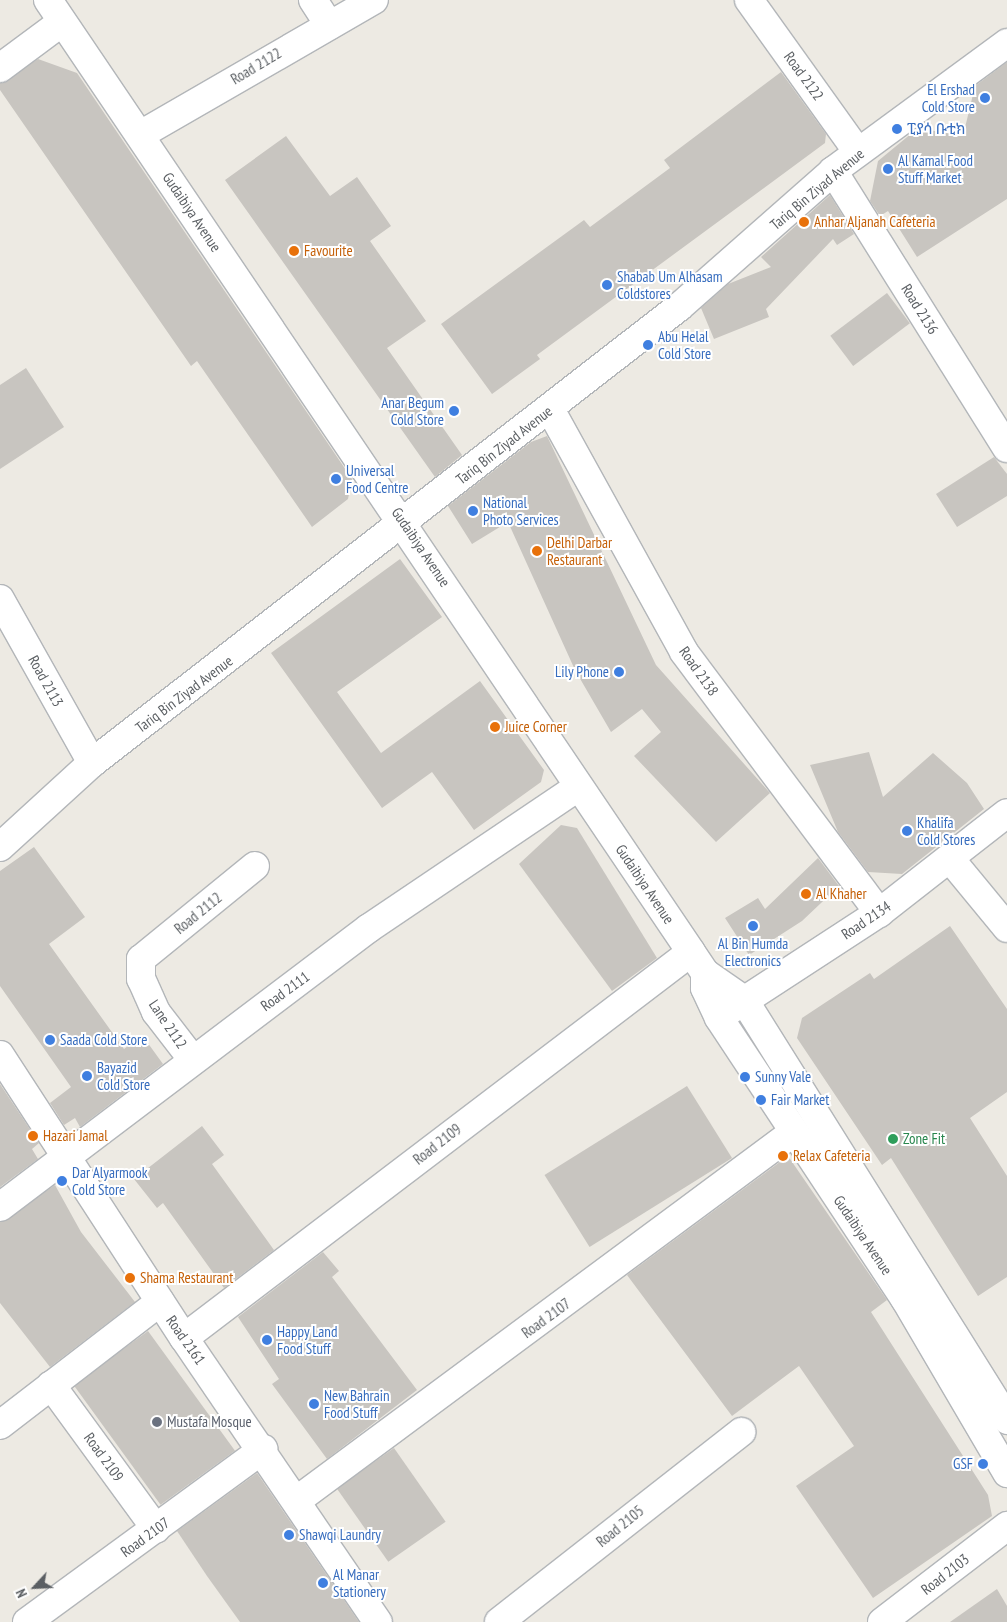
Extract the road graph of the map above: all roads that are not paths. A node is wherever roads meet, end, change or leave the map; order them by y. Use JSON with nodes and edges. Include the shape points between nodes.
{"nodes":[{"id":1,"x":313,"y":0,"type":"edge"},
{"id":2,"x":374,"y":0,"type":"edge"},
{"id":3,"x":749,"y":0,"type":"edge"},
{"id":4,"x":55,"y":11,"type":"edge"},
{"id":5,"x":329,"y":25,"type":"junction"},
{"id":6,"x":1007,"y":43,"type":"edge"},
{"id":7,"x":0,"y":68,"type":"edge"},
{"id":8,"x":140,"y":135,"type":"junction"},
{"id":9,"x":858,"y":152,"type":"junction"},
{"id":10,"x":833,"y":171,"type":"junction"},
{"id":11,"x":550,"y":409,"type":"junction"},
{"id":12,"x":1007,"y":448,"type":"edge"},
{"id":13,"x":404,"y":522,"type":"junction"},
{"id":14,"x":0,"y":599,"type":"edge"},
{"id":15,"x":92,"y":763,"type":"junction"},
{"id":16,"x":578,"y":787,"type":"junction"},
{"id":17,"x":1007,"y":814,"type":"edge"},
{"id":18,"x":0,"y":847,"type":"edge"},
{"id":19,"x":951,"y":860,"type":"junction"},
{"id":20,"x":255,"y":866,"type":"dead end"},
{"id":21,"x":879,"y":913,"type":"junction"},
{"id":22,"x":1007,"y":928,"type":"edge"},
{"id":23,"x":141,"y":959,"type":"joint"},
{"id":24,"x":698,"y":962,"type":"junction"},
{"id":25,"x":744,"y":1000,"type":"junction"},
{"id":26,"x":719,"y":1018,"type":"junction"},
{"id":27,"x":0,"y":1055,"type":"edge"},
{"id":28,"x":193,"y":1060,"type":"junction"},
{"id":29,"x":794,"y":1132,"type":"junction"},
{"id":30,"x":68,"y":1160,"type":"junction"},
{"id":31,"x":0,"y":1207,"type":"edge"},
{"id":32,"x":160,"y":1302,"type":"junction"},
{"id":33,"x":184,"y":1338,"type":"junction"},
{"id":34,"x":51,"y":1385,"type":"junction"},
{"id":35,"x":1007,"y":1420,"type":"edge"},
{"id":36,"x":0,"y":1425,"type":"edge"},
{"id":37,"x":741,"y":1432,"type":"dead end"},
{"id":38,"x":263,"y":1449,"type":"junction"},
{"id":39,"x":1007,"y":1473,"type":"edge"},
{"id":40,"x":296,"y":1501,"type":"junction"},
{"id":41,"x":1007,"y":1526,"type":"edge"},
{"id":42,"x":156,"y":1529,"type":"junction"},
{"id":43,"x":27,"y":1622,"type":"edge"},
{"id":44,"x":378,"y":1622,"type":"edge"},
{"id":45,"x":499,"y":1622,"type":"edge"},
{"id":46,"x":882,"y":1622,"type":"edge"}],
"edges":[{"from":1,"to":5,"type":"street"},
{"from":2,"to":5,"type":"street","name":"Road 2122"},
{"from":3,"to":9,"type":"street","name":"Road 2122"},
{"from":4,"to":7,"type":"street"},
{"from":4,"to":8,"type":"street","name":"Gudaibiya Avenue"},
{"from":5,"to":8,"type":"street","name":"Road 2122"},
{"from":6,"to":9,"type":"street","name":"Tariq Bin Ziyad Avenue"},
{"from":8,"to":13,"type":"street","name":"Gudaibiya Avenue"},
{"from":9,"to":10,"type":"street","name":"Tariq Bin Ziyad Avenue"},
{"from":10,"to":11,"type":"street","name":"Tariq Bin Ziyad Avenue","via":[[679,307]]},
{"from":10,"to":12,"type":"street","name":"Road 2136"},
{"from":11,"to":13,"type":"street","name":"Tariq Bin Ziyad Avenue"},
{"from":11,"to":21,"type":"street","name":"Road 2138","via":[[684,652]]},
{"from":13,"to":15,"type":"street","name":"Tariq Bin Ziyad Avenue"},
{"from":13,"to":16,"type":"street","name":"Gudaibiya Avenue"},
{"from":14,"to":15,"type":"street","name":"Road 2113"},
{"from":15,"to":18,"type":"street","name":"Tariq Bin Ziyad Avenue"},
{"from":16,"to":24,"type":"street","name":"Gudaibiya Avenue"},
{"from":16,"to":28,"type":"street","name":"Road 2111","via":[[369,928]]},
{"from":17,"to":19,"type":"street","name":"Road 2134"},
{"from":19,"to":21,"type":"street","name":"Road 2134"},
{"from":19,"to":22,"type":"street"},
{"from":20,"to":23,"type":"street","name":"Road 2112"},
{"from":21,"to":25,"type":"street","name":"Road 2134"},
{"from":23,"to":28,"type":"street","name":"Lane 2112","via":[[141,979],[156,1012]]},
{"from":24,"to":25,"type":"street","name":"Gudaibiya Avenue"},
{"from":24,"to":26,"type":"street","name":"Gudaibiya Avenue","via":[[705,988]]},
{"from":24,"to":33,"type":"street","name":"Road 2109"},
{"from":25,"to":26,"type":"street","name":"Road 2134"},
{"from":25,"to":35,"type":"street","name":"Gudaibiya Avenue"},
{"from":26,"to":29,"type":"street","name":"Gudaibiya Avenue"},
{"from":27,"to":30,"type":"street","name":"Road 2161"},
{"from":28,"to":30,"type":"street","name":"Road 2111"},
{"from":29,"to":39,"type":"street","name":"Gudaibiya Avenue","via":[[905,1299]]},
{"from":29,"to":40,"type":"street","name":"Road 2107"},
{"from":30,"to":31,"type":"street","name":"Road 2111"},
{"from":30,"to":32,"type":"street","name":"Road 2161"},
{"from":32,"to":33,"type":"street","name":"Road 2161"},
{"from":32,"to":34,"type":"street"},
{"from":33,"to":38,"type":"street","name":"Road 2161"},
{"from":34,"to":36,"type":"street"},
{"from":34,"to":42,"type":"street","name":"Road 2109"},
{"from":37,"to":45,"type":"street","name":"Road 2105"},
{"from":38,"to":40,"type":"street","name":"Road 2161"},
{"from":38,"to":42,"type":"street","name":"Road 2107"},
{"from":40,"to":44,"type":"street","name":"Road 2161"},
{"from":41,"to":46,"type":"street","name":"Road 2103"},
{"from":42,"to":43,"type":"street","name":"Road 2107"}]}
